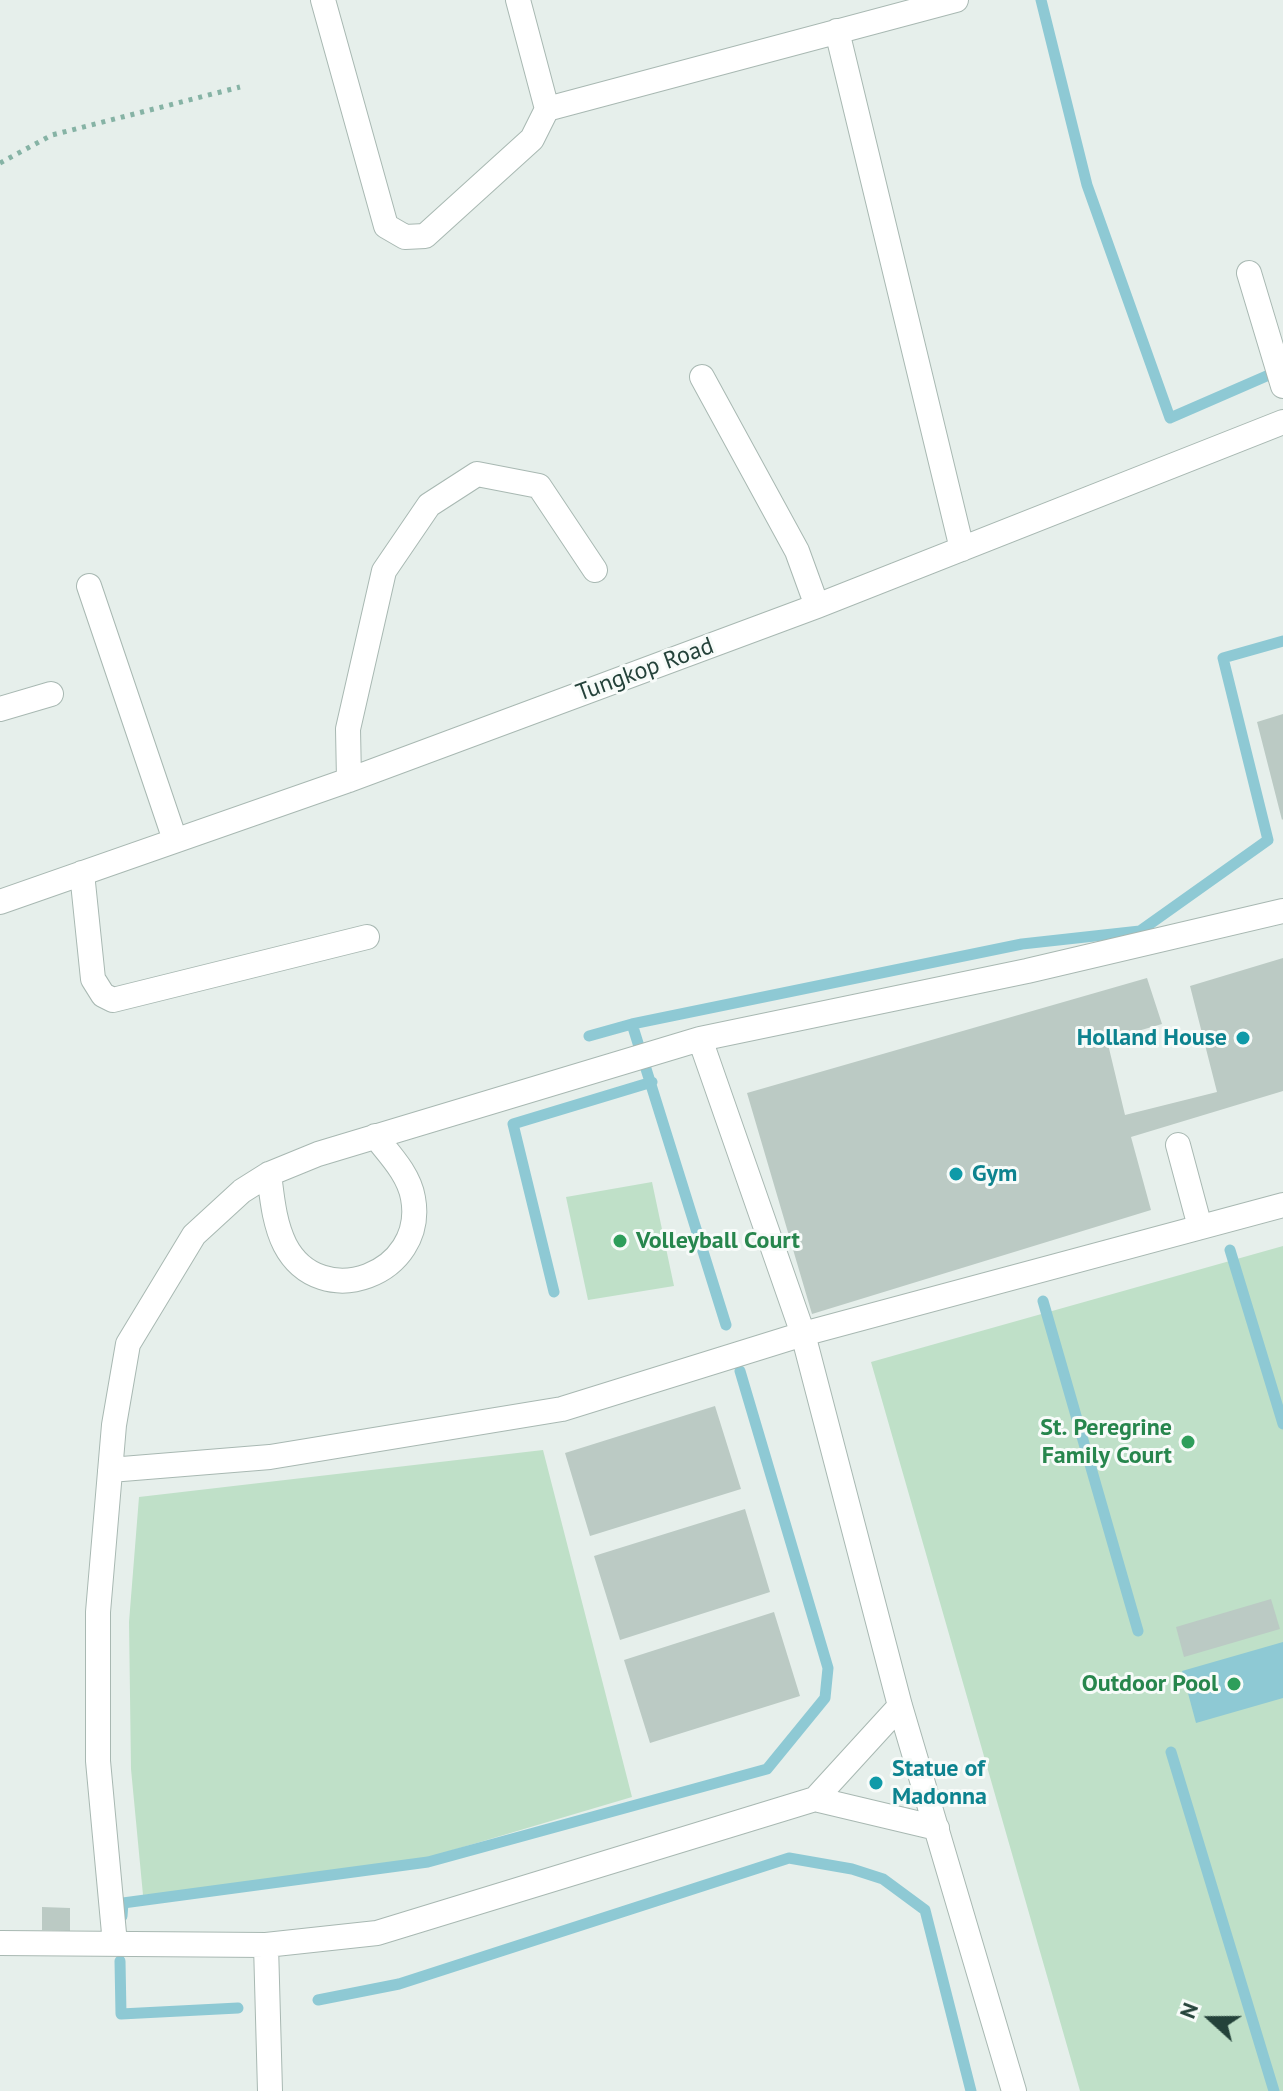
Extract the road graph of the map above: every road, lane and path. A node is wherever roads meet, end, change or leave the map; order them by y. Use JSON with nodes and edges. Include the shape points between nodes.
{"nodes":[{"id":1,"x":323,"y":0,"type":"edge"},
{"id":2,"x":518,"y":0,"type":"edge"},
{"id":3,"x":956,"y":0,"type":"edge"},
{"id":4,"x":877,"y":10,"type":"edge"},
{"id":5,"x":837,"y":31,"type":"junction"},
{"id":6,"x":240,"y":87,"type":"dead end"},
{"id":7,"x":547,"y":109,"type":"junction"},
{"id":8,"x":0,"y":163,"type":"edge"},
{"id":9,"x":1249,"y":273,"type":"dead end"},
{"id":10,"x":702,"y":377,"type":"dead end"},
{"id":11,"x":1283,"y":386,"type":"edge"},
{"id":12,"x":1283,"y":422,"type":"edge"},
{"id":13,"x":962,"y":549,"type":"junction"},
{"id":14,"x":595,"y":570,"type":"dead end"},
{"id":15,"x":89,"y":586,"type":"dead end"},
{"id":16,"x":817,"y":606,"type":"junction"},
{"id":17,"x":51,"y":694,"type":"dead end"},
{"id":18,"x":0,"y":709,"type":"edge"},
{"id":19,"x":349,"y":780,"type":"junction"},
{"id":20,"x":175,"y":840,"type":"junction"},
{"id":21,"x":82,"y":873,"type":"junction"},
{"id":22,"x":0,"y":902,"type":"edge"},
{"id":23,"x":1283,"y":911,"type":"edge"},
{"id":24,"x":367,"y":937,"type":"dead end"},
{"id":25,"x":700,"y":1039,"type":"junction"},
{"id":26,"x":375,"y":1136,"type":"junction"},
{"id":27,"x":1178,"y":1145,"type":"dead end"},
{"id":28,"x":269,"y":1174,"type":"junction"},
{"id":29,"x":1283,"y":1205,"type":"edge"},
{"id":30,"x":1200,"y":1227,"type":"junction"},
{"id":31,"x":803,"y":1334,"type":"junction"},
{"id":32,"x":110,"y":1470,"type":"junction"},
{"id":33,"x":900,"y":1706,"type":"junction"},
{"id":34,"x":815,"y":1799,"type":"junction"},
{"id":35,"x":937,"y":1828,"type":"junction"},
{"id":36,"x":0,"y":1943,"type":"edge"},
{"id":37,"x":115,"y":1944,"type":"junction"},
{"id":38,"x":266,"y":1945,"type":"junction"},
{"id":39,"x":270,"y":2091,"type":"edge"},
{"id":40,"x":1014,"y":2091,"type":"edge"}],
"edges":[{"from":1,"to":7,"type":"street","via":[[386,226],[405,237],[425,236],[532,139]]},
{"from":2,"to":7,"type":"street"},
{"from":3,"to":4,"type":"street"},
{"from":4,"to":5,"type":"street"},
{"from":5,"to":7,"type":"street"},
{"from":5,"to":13,"type":"street"},
{"from":6,"to":8,"type":"path","via":[[52,135]]},
{"from":9,"to":11,"type":"street"},
{"from":10,"to":16,"type":"street","via":[[797,551]]},
{"from":12,"to":13,"type":"street","name":"Tungkop Road"},
{"from":13,"to":16,"type":"street","name":"Tungkop Road"},
{"from":14,"to":19,"type":"street","via":[[539,486],[477,474],[429,505],[384,571],[348,729]]},
{"from":15,"to":20,"type":"street"},
{"from":16,"to":19,"type":"street","name":"Tungkop Road"},
{"from":17,"to":18,"type":"street"},
{"from":19,"to":20,"type":"street","name":"Tungkop Road"},
{"from":20,"to":21,"type":"street","name":"Tungkop Road"},
{"from":21,"to":22,"type":"street","name":"Tungkop Road"},
{"from":21,"to":24,"type":"street","via":[[93,979],[113,1000]]},
{"from":23,"to":25,"type":"street"},
{"from":25,"to":26,"type":"street"},
{"from":25,"to":31,"type":"street"},
{"from":26,"to":28,"type":"street"},
{"from":26,"to":28,"type":"street","via":[[406,1177],[415,1215],[402,1252],[371,1276],[332,1280],[297,1262],[285,1246]]},
{"from":27,"to":30,"type":"street"},
{"from":28,"to":32,"type":"street","via":[[194,1235],[128,1344]]},
{"from":29,"to":30,"type":"street"},
{"from":30,"to":31,"type":"street"},
{"from":31,"to":32,"type":"street","via":[[562,1409],[270,1457]]},
{"from":31,"to":33,"type":"street"},
{"from":32,"to":37,"type":"street","via":[[98,1612],[98,1761]]},
{"from":33,"to":34,"type":"street"},
{"from":33,"to":35,"type":"street"},
{"from":34,"to":35,"type":"street"},
{"from":34,"to":38,"type":"street","via":[[377,1933]]},
{"from":35,"to":40,"type":"street"},
{"from":36,"to":37,"type":"street"},
{"from":37,"to":38,"type":"street"},
{"from":38,"to":39,"type":"street"}]}
